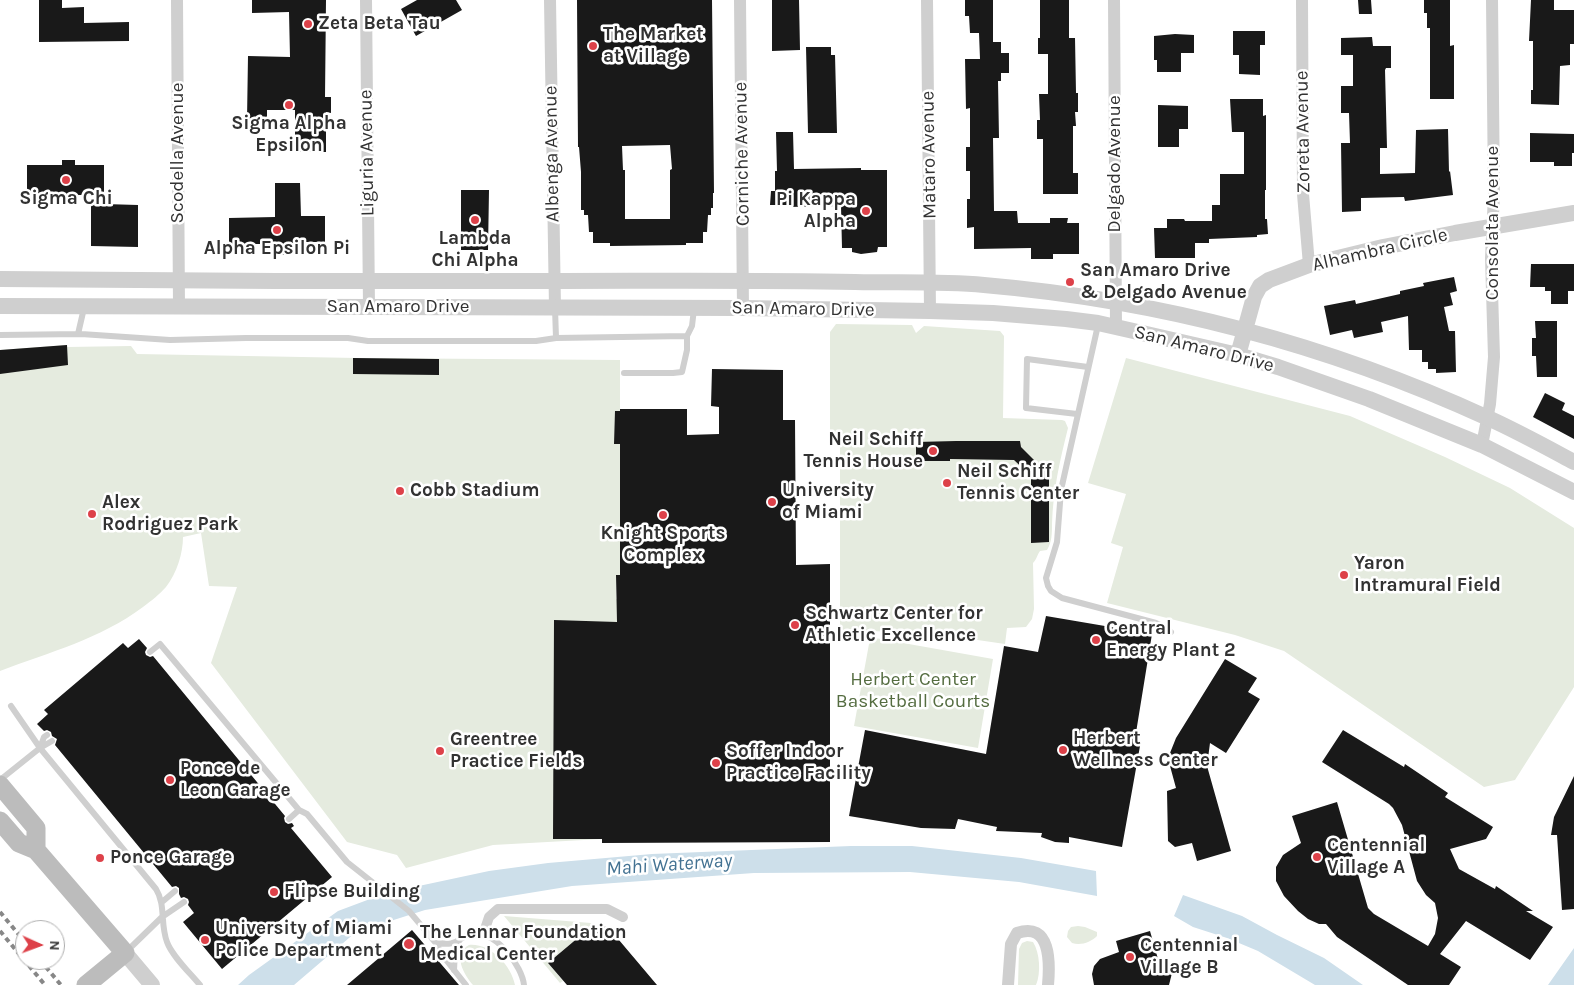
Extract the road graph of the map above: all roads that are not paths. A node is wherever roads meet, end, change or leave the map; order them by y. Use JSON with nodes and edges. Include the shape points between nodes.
{"nodes":[{"id":1,"x":176,"y":0,"type":"edge"},
{"id":2,"x":366,"y":0,"type":"edge"},
{"id":3,"x":550,"y":0,"type":"edge"},
{"id":4,"x":740,"y":0,"type":"edge"},
{"id":5,"x":927,"y":0,"type":"edge"},
{"id":6,"x":1114,"y":0,"type":"edge"},
{"id":7,"x":1302,"y":0,"type":"edge"},
{"id":8,"x":1492,"y":0,"type":"edge"},
{"id":9,"x":1574,"y":213,"type":"edge"},
{"id":10,"x":1491,"y":226,"type":"junction"},
{"id":11,"x":1309,"y":265,"type":"junction"},
{"id":12,"x":0,"y":279,"type":"edge"},
{"id":13,"x":179,"y":280,"type":"junction"},
{"id":14,"x":743,"y":280,"type":"junction"},
{"id":15,"x":369,"y":281,"type":"junction"},
{"id":16,"x":554,"y":281,"type":"junction"},
{"id":17,"x":930,"y":283,"type":"junction"},
{"id":18,"x":1117,"y":301,"type":"junction"},
{"id":19,"x":0,"y":306,"type":"edge"},
{"id":20,"x":369,"y":306,"type":"junction"},
{"id":21,"x":85,"y":307,"type":"junction"},
{"id":22,"x":179,"y":307,"type":"junction"},
{"id":23,"x":555,"y":308,"type":"junction"},
{"id":24,"x":743,"y":308,"type":"junction"},
{"id":25,"x":694,"y":309,"type":"junction"},
{"id":26,"x":930,"y":311,"type":"junction"},
{"id":27,"x":1098,"y":324,"type":"junction"},
{"id":28,"x":1116,"y":327,"type":"junction"},
{"id":29,"x":1245,"y":330,"type":"junction"},
{"id":30,"x":78,"y":334,"type":"junction"},
{"id":31,"x":0,"y":335,"type":"edge"},
{"id":32,"x":687,"y":336,"type":"junction"},
{"id":33,"x":556,"y":338,"type":"junction"},
{"id":34,"x":1238,"y":355,"type":"junction"},
{"id":35,"x":1088,"y":367,"type":"junction"},
{"id":36,"x":624,"y":373,"type":"dead end"},
{"id":37,"x":1077,"y":414,"type":"junction"},
{"id":38,"x":1488,"y":418,"type":"junction"},
{"id":39,"x":1482,"y":445,"type":"junction"},
{"id":40,"x":1574,"y":462,"type":"edge"},
{"id":41,"x":1574,"y":492,"type":"edge"},
{"id":42,"x":1171,"y":632,"type":"dead end"},
{"id":43,"x":150,"y":652,"type":"dead end"},
{"id":44,"x":11,"y":706,"type":"dead end"},
{"id":45,"x":47,"y":735,"type":"dead end"},
{"id":46,"x":52,"y":741,"type":"dead end"},
{"id":47,"x":40,"y":748,"type":"junction"},
{"id":48,"x":0,"y":780,"type":"edge"},
{"id":49,"x":0,"y":786,"type":"edge"},
{"id":50,"x":299,"y":810,"type":"junction"},
{"id":51,"x":289,"y":819,"type":"dead end"},
{"id":52,"x":0,"y":821,"type":"edge"},
{"id":53,"x":36,"y":850,"type":"junction"},
{"id":54,"x":175,"y":891,"type":"dead end"},
{"id":55,"x":162,"y":902,"type":"junction"},
{"id":56,"x":184,"y":902,"type":"dead end"},
{"id":57,"x":623,"y":917,"type":"dead end"},
{"id":58,"x":162,"y":918,"type":"junction"},
{"id":59,"x":483,"y":935,"type":"junction"},
{"id":60,"x":459,"y":941,"type":"junction"},
{"id":61,"x":435,"y":942,"type":"junction"},
{"id":62,"x":125,"y":953,"type":"junction"},
{"id":63,"x":454,"y":970,"type":"junction"},
{"id":64,"x":86,"y":985,"type":"edge"},
{"id":65,"x":152,"y":985,"type":"edge"},
{"id":66,"x":200,"y":985,"type":"edge"},
{"id":67,"x":466,"y":985,"type":"edge"},
{"id":68,"x":524,"y":985,"type":"edge"},
{"id":69,"x":1008,"y":985,"type":"edge"},
{"id":70,"x":1048,"y":985,"type":"edge"}],
"edges":[{"from":1,"to":13,"type":"street","name":"Scodella Avenue"},
{"from":2,"to":15,"type":"street","name":"Liguria Avenue"},
{"from":3,"to":16,"type":"street","name":"Albenga Avenue"},
{"from":4,"to":14,"type":"street","name":"Corniche Avenue"},
{"from":5,"to":17,"type":"street","name":"Mataro Avenue"},
{"from":6,"to":18,"type":"street","name":"Delgado Avenue"},
{"from":7,"to":11,"type":"street","name":"Zoreta Avenue","via":[[1304,194]]},
{"from":8,"to":10,"type":"street","name":"Consolata Avenue","via":[[1494,194]]},
{"from":9,"to":10,"type":"street","name":"Alhambra Circle"},
{"from":10,"to":11,"type":"street","name":"Alhambra Circle"},
{"from":10,"to":38,"type":"street","name":"Consolata Avenue","via":[[1494,357]]},
{"from":11,"to":29,"type":"street","name":"Alhambra Circle","via":[[1260,286],[1251,304]]},
{"from":12,"to":13,"type":"street","name":"San Amaro Drive"},
{"from":13,"to":15,"type":"street","name":"San Amaro Drive"},
{"from":13,"to":22,"type":"street","name":"Scodella Avenue"},
{"from":14,"to":16,"type":"street","name":"San Amaro Drive"},
{"from":14,"to":17,"type":"street","name":"San Amaro Drive"},
{"from":14,"to":24,"type":"street","name":"Corniche Avenue"},
{"from":15,"to":16,"type":"street","name":"San Amaro Drive"},
{"from":15,"to":20,"type":"street","name":"Liguria Avenue"},
{"from":16,"to":23,"type":"street","name":"Albenga Avenue"},
{"from":17,"to":18,"type":"street","name":"San Amaro Drive","via":[[981,285]]},
{"from":17,"to":26,"type":"street","name":"Mataro Avenue"},
{"from":18,"to":28,"type":"street","name":"Delgado Avenue"},
{"from":18,"to":29,"type":"street","name":"San Amaro Drive"},
{"from":19,"to":21,"type":"street","name":"San Amaro Drive"},
{"from":20,"to":22,"type":"street","name":"San Amaro Drive"},
{"from":20,"to":23,"type":"street","name":"San Amaro Drive"},
{"from":21,"to":22,"type":"street","name":"San Amaro Drive"},
{"from":21,"to":30,"type":"lane"},
{"from":23,"to":25,"type":"street","name":"San Amaro Drive"},
{"from":23,"to":33,"type":"lane"},
{"from":24,"to":25,"type":"street","name":"San Amaro Drive"},
{"from":24,"to":26,"type":"street","name":"San Amaro Drive"},
{"from":25,"to":32,"type":"lane"},
{"from":26,"to":27,"type":"street","name":"San Amaro Drive","via":[[994,313]]},
{"from":27,"to":28,"type":"street","name":"San Amaro Drive"},
{"from":27,"to":35,"type":"lane"},
{"from":28,"to":34,"type":"street","name":"San Amaro Drive"},
{"from":29,"to":34,"type":"street","name":"Alhambra Circle"},
{"from":29,"to":38,"type":"street","name":"San Amaro Drive","via":[[1364,367]]},
{"from":30,"to":31,"type":"lane"},
{"from":30,"to":33,"type":"lane","via":[[170,340],[536,341]]},
{"from":32,"to":33,"type":"lane"},
{"from":32,"to":36,"type":"lane","via":[[682,372]]},
{"from":34,"to":39,"type":"street","name":"San Amaro Drive","via":[[1369,399]]},
{"from":35,"to":37,"type":"lane"},
{"from":35,"to":37,"type":"lane","via":[[1027,359],[1026,408]]},
{"from":37,"to":42,"type":"lane","via":[[1060,490],[1058,536],[1046,578],[1048,586],[1054,594],[1067,600],[1156,622]]},
{"from":38,"to":39,"type":"street","name":"Consolata Avenue"},
{"from":38,"to":40,"type":"street","name":"San Amaro Drive"},
{"from":39,"to":41,"type":"street","name":"San Amaro Drive"},
{"from":43,"to":50,"type":"lane","via":[[160,644]]},
{"from":44,"to":47,"type":"lane"},
{"from":45,"to":47,"type":"lane"},
{"from":46,"to":47,"type":"lane"},
{"from":47,"to":48,"type":"lane"},
{"from":47,"to":55,"type":"lane","via":[[156,889]]},
{"from":49,"to":53,"type":"main road","via":[[36,828]]},
{"from":50,"to":51,"type":"lane"},
{"from":50,"to":61,"type":"lane","via":[[307,814],[347,862],[409,911]]},
{"from":52,"to":53,"type":"main road","via":[[19,843]]},
{"from":53,"to":62,"type":"main road"},
{"from":54,"to":55,"type":"lane"},
{"from":55,"to":58,"type":"lane"},
{"from":56,"to":58,"type":"lane"},
{"from":57,"to":59,"type":"street","via":[[607,909],[498,909],[489,917]]},
{"from":58,"to":62,"type":"lane"},
{"from":58,"to":66,"type":"lane","via":[[166,941]]},
{"from":59,"to":60,"type":"lane","via":[[474,934]]},
{"from":59,"to":68,"type":"lane","via":[[493,939],[506,952],[522,974]]},
{"from":60,"to":61,"type":"lane","via":[[449,945]]},
{"from":60,"to":63,"type":"lane"},
{"from":61,"to":63,"type":"lane"},
{"from":62,"to":64,"type":"main road"},
{"from":62,"to":65,"type":"street"},
{"from":63,"to":67,"type":"lane"},
{"from":69,"to":70,"type":"street","via":[[1010,944],[1017,933],[1023,931],[1038,934],[1044,939],[1049,962]]}]}
